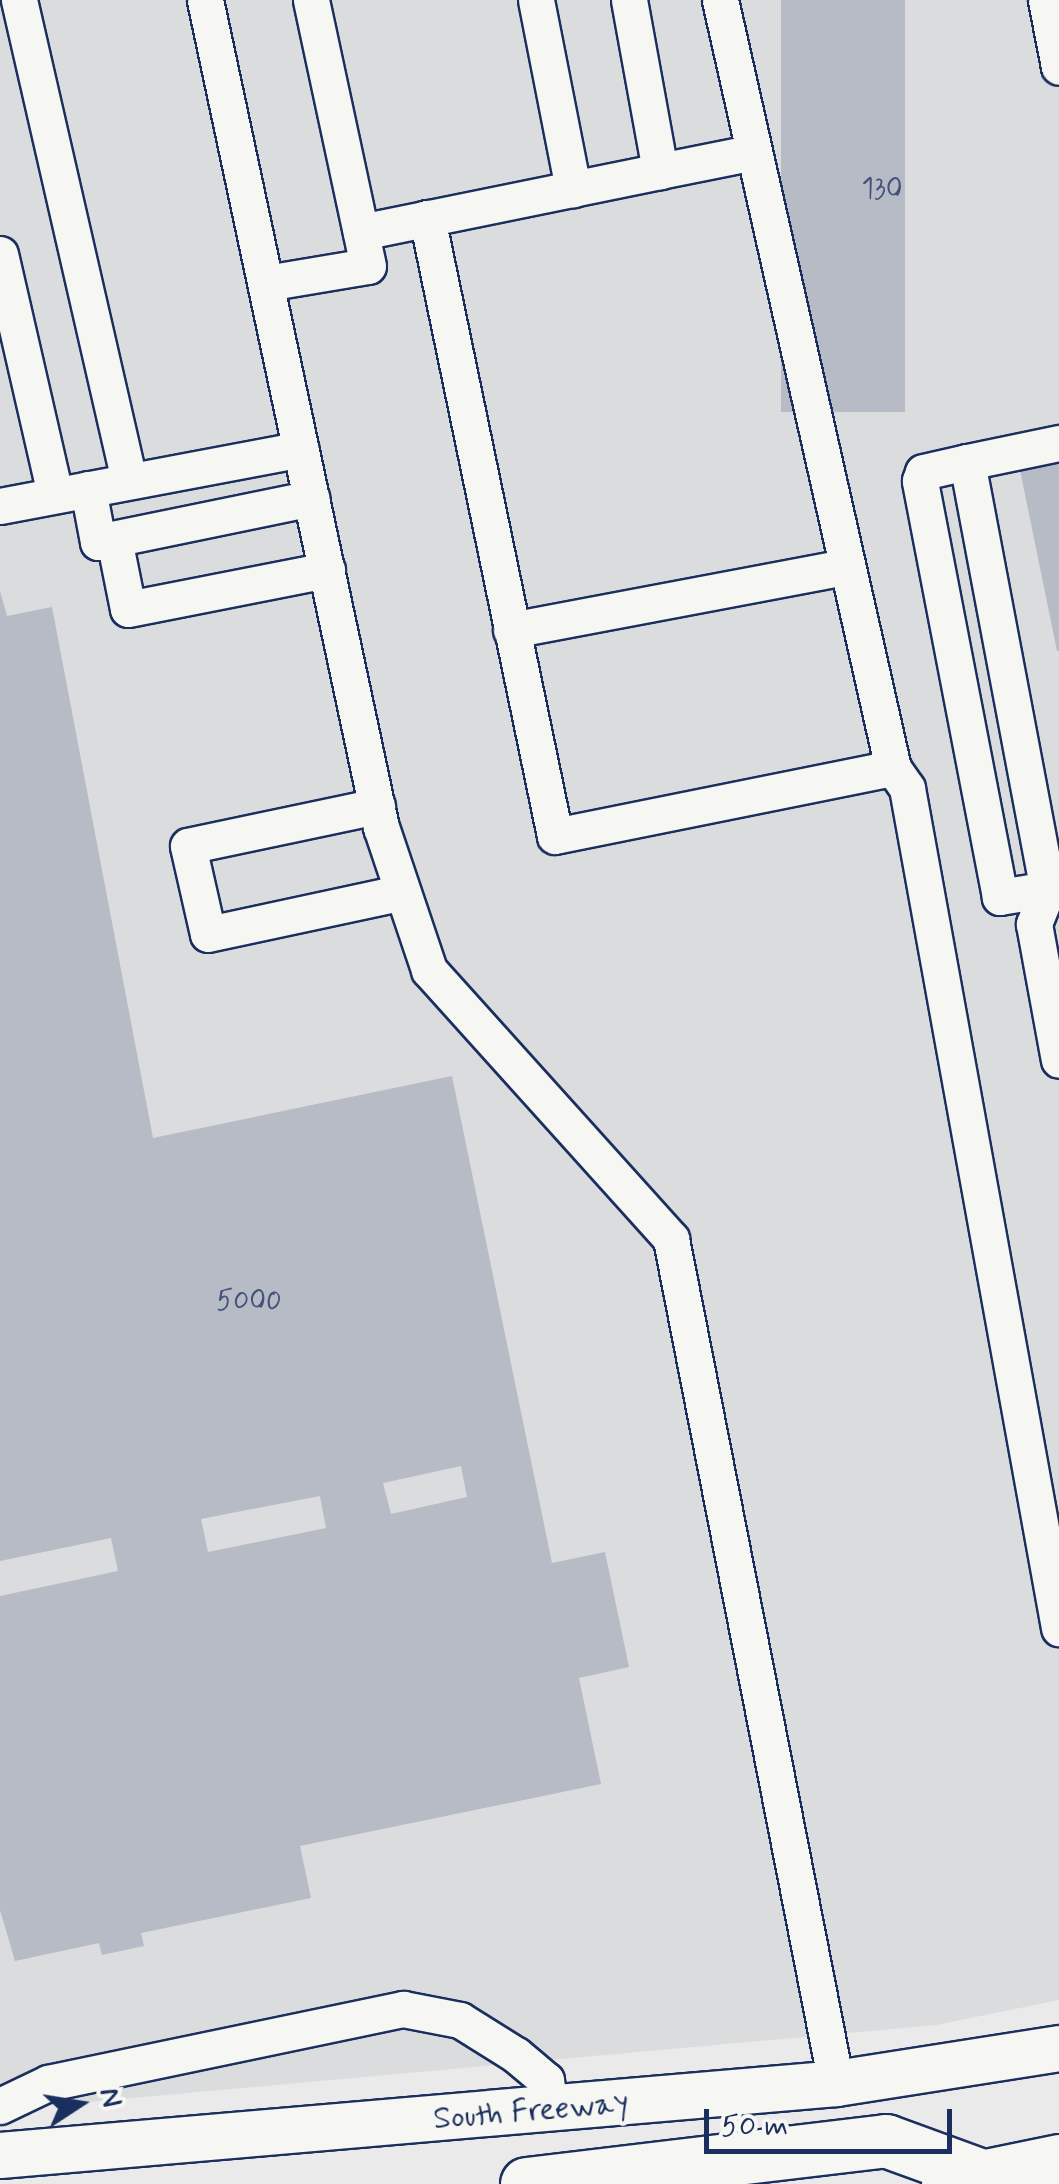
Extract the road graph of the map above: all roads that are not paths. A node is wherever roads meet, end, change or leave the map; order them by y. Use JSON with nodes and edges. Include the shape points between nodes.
{"nodes":[{"id":1,"x":19,"y":0,"type":"edge"},
{"id":2,"x":206,"y":0,"type":"edge"},
{"id":3,"x":311,"y":0,"type":"edge"},
{"id":4,"x":536,"y":0,"type":"edge"},
{"id":5,"x":629,"y":0,"type":"edge"},
{"id":6,"x":720,"y":0,"type":"edge"},
{"id":7,"x":1046,"y":0,"type":"edge"},
{"id":8,"x":1059,"y":67,"type":"edge"},
{"id":9,"x":749,"y":153,"type":"junction"},
{"id":10,"x":660,"y":171,"type":"junction"},
{"id":11,"x":573,"y":189,"type":"junction"},
{"id":12,"x":427,"y":218,"type":"junction"},
{"id":13,"x":360,"y":232,"type":"junction"},
{"id":14,"x":0,"y":254,"type":"edge"},
{"id":15,"x":266,"y":283,"type":"junction"},
{"id":16,"x":1059,"y":443,"type":"edge"},
{"id":17,"x":301,"y":449,"type":"junction"},
{"id":18,"x":967,"y":462,"type":"junction"},
{"id":19,"x":130,"y":481,"type":"junction"},
{"id":20,"x":71,"y":492,"type":"junction"},
{"id":21,"x":312,"y":498,"type":"junction"},
{"id":22,"x":0,"y":506,"type":"edge"},
{"id":23,"x":114,"y":538,"type":"junction"},
{"id":24,"x":846,"y":567,"type":"junction"},
{"id":25,"x":327,"y":570,"type":"junction"},
{"id":26,"x":512,"y":630,"type":"junction"},
{"id":27,"x":894,"y":768,"type":"junction"},
{"id":28,"x":377,"y":806,"type":"junction"},
{"id":29,"x":1054,"y":888,"type":"edge"},
{"id":30,"x":400,"y":893,"type":"junction"},
{"id":31,"x":1059,"y":1060,"type":"edge"},
{"id":32,"x":1059,"y":1628,"type":"edge"},
{"id":33,"x":1059,"y":2048,"type":"edge"},
{"id":34,"x":836,"y":2083,"type":"junction"},
{"id":35,"x":2,"y":2101,"type":"edge"},
{"id":36,"x":550,"y":2110,"type":"junction"},
{"id":37,"x":0,"y":2155,"type":"edge"},
{"id":38,"x":1059,"y":2161,"type":"edge"},
{"id":39,"x":964,"y":2180,"type":"edge"},
{"id":40,"x":527,"y":2184,"type":"edge"}],
"edges":[{"from":1,"to":19,"type":"lane"},
{"from":2,"to":15,"type":"lane"},
{"from":3,"to":13,"type":"lane"},
{"from":4,"to":11,"type":"lane"},
{"from":5,"to":10,"type":"lane"},
{"from":6,"to":9,"type":"lane"},
{"from":7,"to":8,"type":"lane"},
{"from":9,"to":10,"type":"lane"},
{"from":9,"to":24,"type":"lane"},
{"from":10,"to":11,"type":"lane"},
{"from":11,"to":12,"type":"lane"},
{"from":12,"to":13,"type":"lane"},
{"from":12,"to":26,"type":"lane"},
{"from":13,"to":15,"type":"lane","via":[[368,266]]},
{"from":14,"to":20,"type":"lane"},
{"from":15,"to":17,"type":"lane"},
{"from":16,"to":18,"type":"lane"},
{"from":17,"to":19,"type":"lane"},
{"from":17,"to":21,"type":"lane"},
{"from":18,"to":29,"type":"lane"},
{"from":18,"to":29,"type":"lane","via":[[923,472],[920,481],[1000,898]]},
{"from":19,"to":20,"type":"lane"},
{"from":20,"to":22,"type":"lane"},
{"from":20,"to":23,"type":"lane","via":[[98,542]]},
{"from":21,"to":23,"type":"lane"},
{"from":21,"to":25,"type":"lane"},
{"from":23,"to":25,"type":"lane","via":[[128,608]]},
{"from":24,"to":26,"type":"lane"},
{"from":24,"to":27,"type":"lane"},
{"from":25,"to":28,"type":"lane"},
{"from":26,"to":27,"type":"lane","via":[[555,836]]},
{"from":27,"to":32,"type":"lane","via":[[911,807]]},
{"from":28,"to":30,"type":"lane"},
{"from":28,"to":30,"type":"lane","via":[[188,846],[208,934]]},
{"from":29,"to":31,"type":"lane","via":[[1034,924]]},
{"from":30,"to":34,"type":"lane","via":[[429,970],[670,1238]]},
{"from":33,"to":34,"type":"main road","name":"South Freeway"},
{"from":34,"to":36,"type":"main road","name":"South Freeway"},
{"from":35,"to":36,"type":"lane","via":[[48,2083],[403,2010],[460,2020],[516,2055],[546,2080]]},
{"from":36,"to":37,"type":"main road","name":"South Freeway"},
{"from":38,"to":39,"type":"highway"},
{"from":39,"to":40,"type":"highway","via":[[886,2142]]}]}
